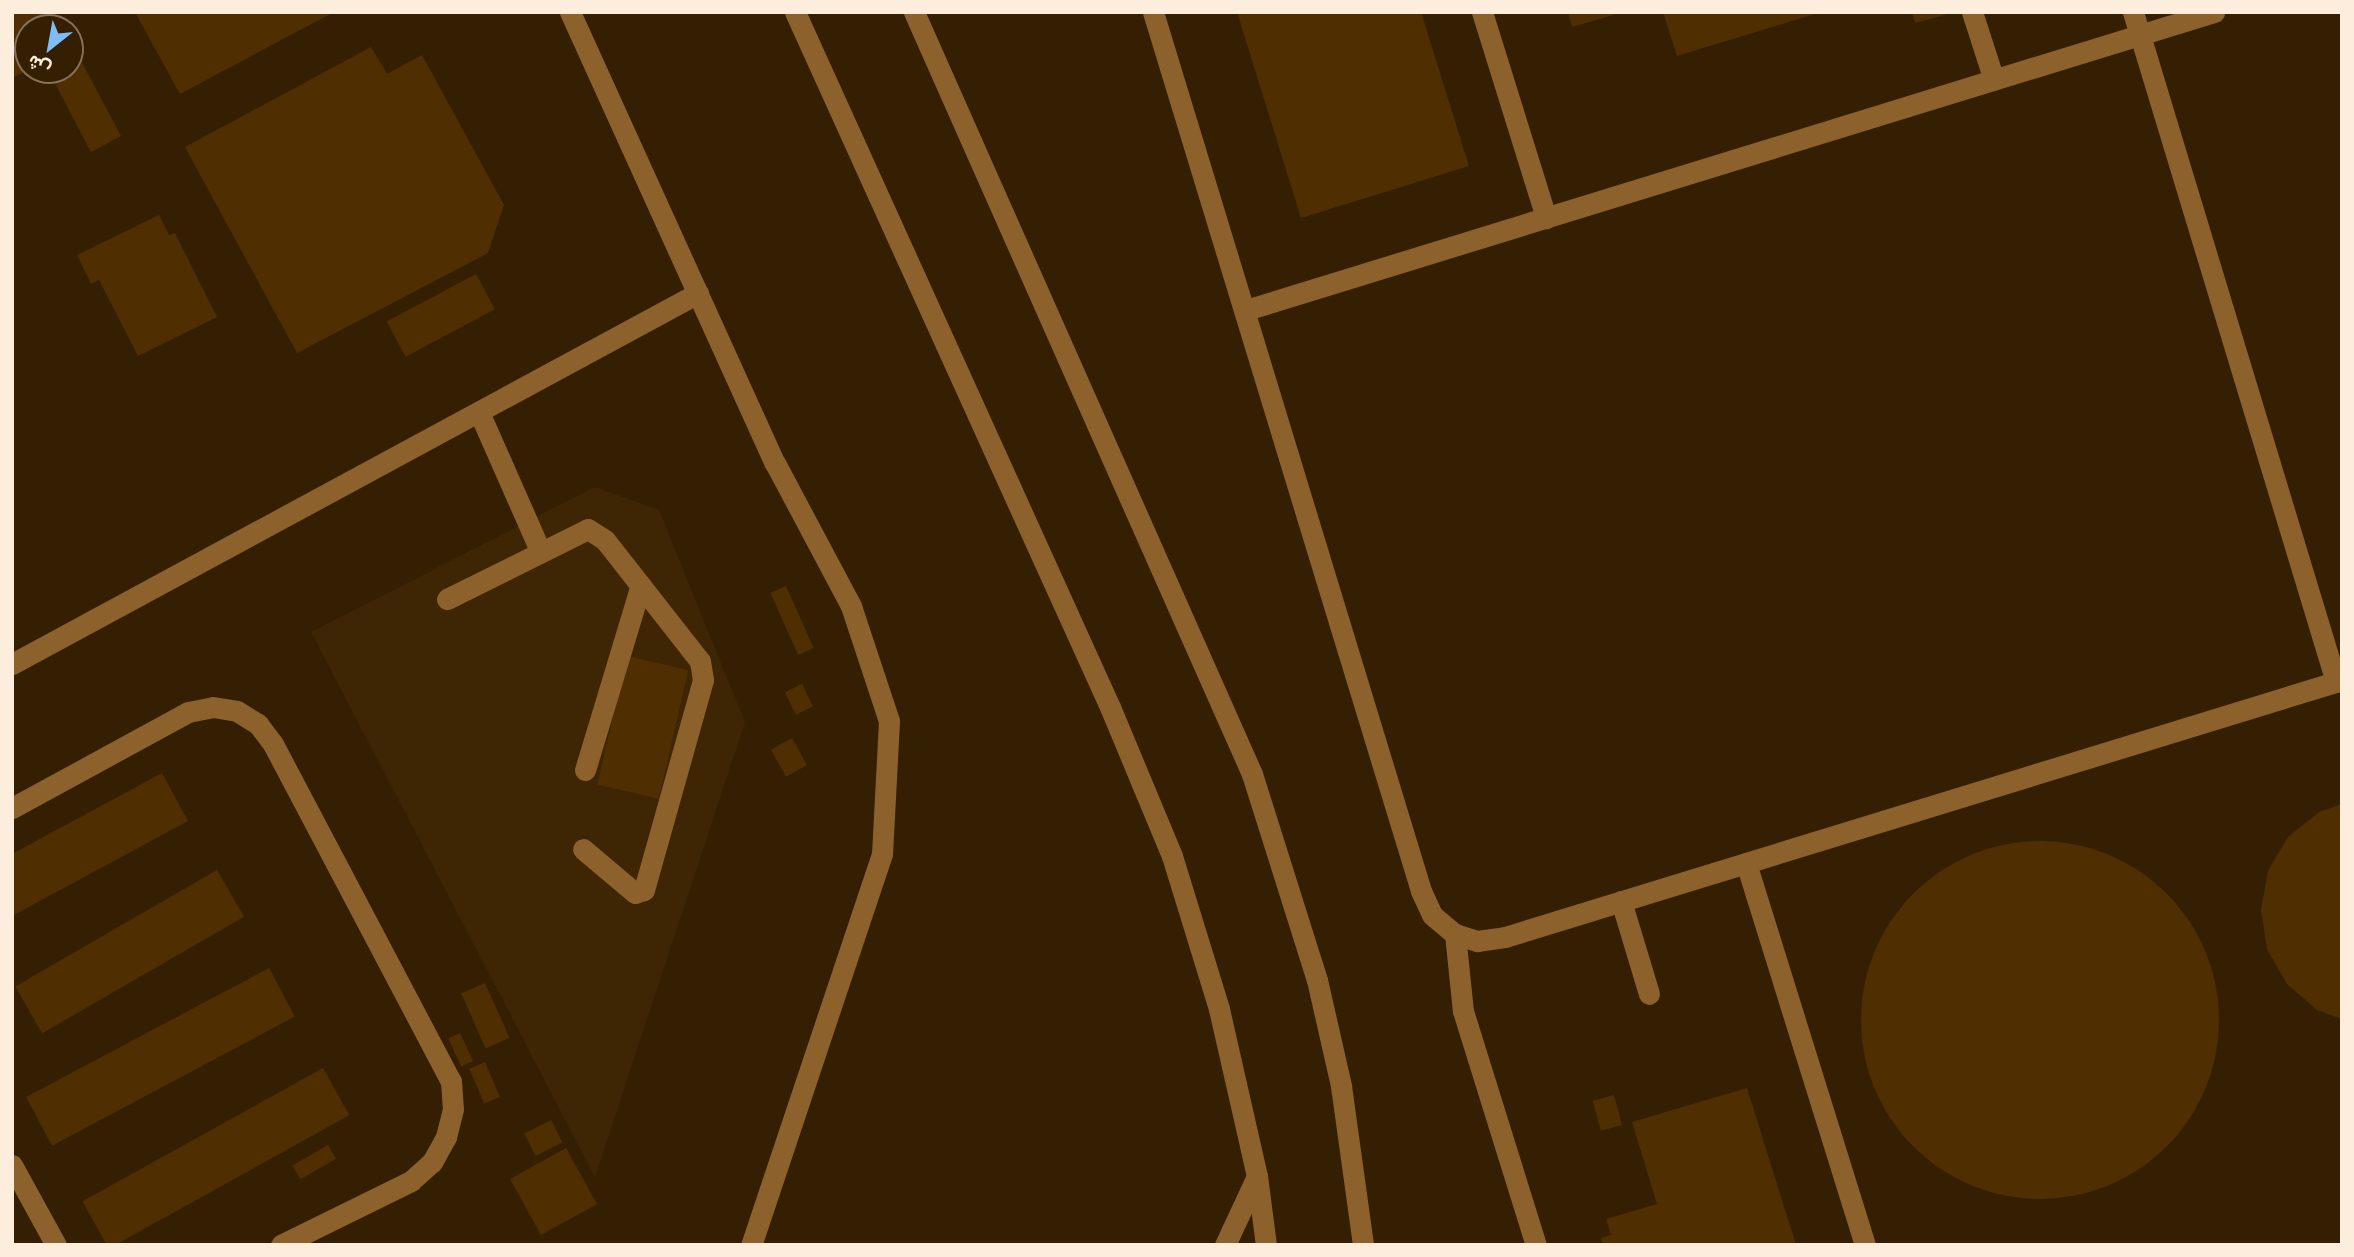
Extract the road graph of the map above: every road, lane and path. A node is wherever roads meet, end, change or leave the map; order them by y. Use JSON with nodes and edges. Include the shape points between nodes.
{"nodes":[{"id":1,"x":570,"y":12,"type":"edge"},
{"id":2,"x":795,"y":12,"type":"edge"},
{"id":3,"x":914,"y":12,"type":"edge"},
{"id":4,"x":1153,"y":12,"type":"edge"},
{"id":5,"x":1482,"y":12,"type":"edge"},
{"id":6,"x":1972,"y":12,"type":"edge"},
{"id":7,"x":2133,"y":12,"type":"edge"},
{"id":8,"x":2214,"y":12,"type":"edge"},
{"id":9,"x":2140,"y":35,"type":"junction"},
{"id":10,"x":1994,"y":80,"type":"junction"},
{"id":11,"x":1546,"y":218,"type":"junction"},
{"id":12,"x":698,"y":293,"type":"junction"},
{"id":13,"x":1246,"y":310,"type":"junction"},
{"id":14,"x":479,"y":412,"type":"junction"},
{"id":15,"x":540,"y":550,"type":"junction"},
{"id":16,"x":641,"y":585,"type":"junction"},
{"id":17,"x":447,"y":599,"type":"dead end"},
{"id":18,"x":12,"y":664,"type":"edge"},
{"id":19,"x":2339,"y":681,"type":"edge"},
{"id":20,"x":585,"y":770,"type":"dead end"},
{"id":21,"x":12,"y":808,"type":"edge"},
{"id":22,"x":583,"y":849,"type":"dead end"},
{"id":23,"x":1746,"y":863,"type":"junction"},
{"id":24,"x":1621,"y":901,"type":"junction"},
{"id":25,"x":1455,"y":934,"type":"junction"},
{"id":26,"x":1649,"y":994,"type":"dead end"},
{"id":27,"x":12,"y":1165,"type":"edge"},
{"id":28,"x":1256,"y":1176,"type":"junction"},
{"id":29,"x":56,"y":1245,"type":"edge"},
{"id":30,"x":281,"y":1245,"type":"edge"},
{"id":31,"x":751,"y":1245,"type":"edge"},
{"id":32,"x":1225,"y":1245,"type":"edge"},
{"id":33,"x":1266,"y":1245,"type":"edge"},
{"id":34,"x":1363,"y":1245,"type":"edge"},
{"id":35,"x":1536,"y":1245,"type":"edge"},
{"id":36,"x":1865,"y":1245,"type":"edge"}],
"edges":[{"from":1,"to":12,"type":"street"},
{"from":2,"to":28,"type":"street","via":[[1142,780],[1197,932]]},
{"from":3,"to":34,"type":"street","via":[[1252,774],[1317,980],[1341,1086]]},
{"from":4,"to":13,"type":"street"},
{"from":5,"to":11,"type":"street"},
{"from":6,"to":10,"type":"street"},
{"from":7,"to":9,"type":"street"},
{"from":8,"to":9,"type":"street"},
{"from":9,"to":10,"type":"street"},
{"from":9,"to":19,"type":"street"},
{"from":10,"to":11,"type":"street"},
{"from":11,"to":13,"type":"street"},
{"from":12,"to":14,"type":"street"},
{"from":12,"to":31,"type":"street","via":[[775,463],[850,606],[889,722],[881,854]]},
{"from":13,"to":25,"type":"street","via":[[1422,891],[1432,915]]},
{"from":14,"to":15,"type":"street"},
{"from":14,"to":18,"type":"street"},
{"from":15,"to":16,"type":"street","via":[[588,529],[605,540]]},
{"from":15,"to":17,"type":"street"},
{"from":16,"to":20,"type":"street"},
{"from":16,"to":22,"type":"street","via":[[700,661],[703,680],[644,890],[635,893]]},
{"from":19,"to":23,"type":"street"},
{"from":21,"to":30,"type":"street","via":[[188,712],[213,707],[237,712],[258,724],[273,744],[451,1081],[453,1109],[446,1137],[432,1162],[411,1181]]},
{"from":23,"to":24,"type":"street"},
{"from":23,"to":36,"type":"street"},
{"from":24,"to":25,"type":"street","via":[[1505,937],[1477,942]]},
{"from":24,"to":26,"type":"street"},
{"from":25,"to":35,"type":"street","via":[[1463,1011]]},
{"from":27,"to":29,"type":"street"},
{"from":28,"to":32,"type":"street"},
{"from":28,"to":33,"type":"street"}]}
